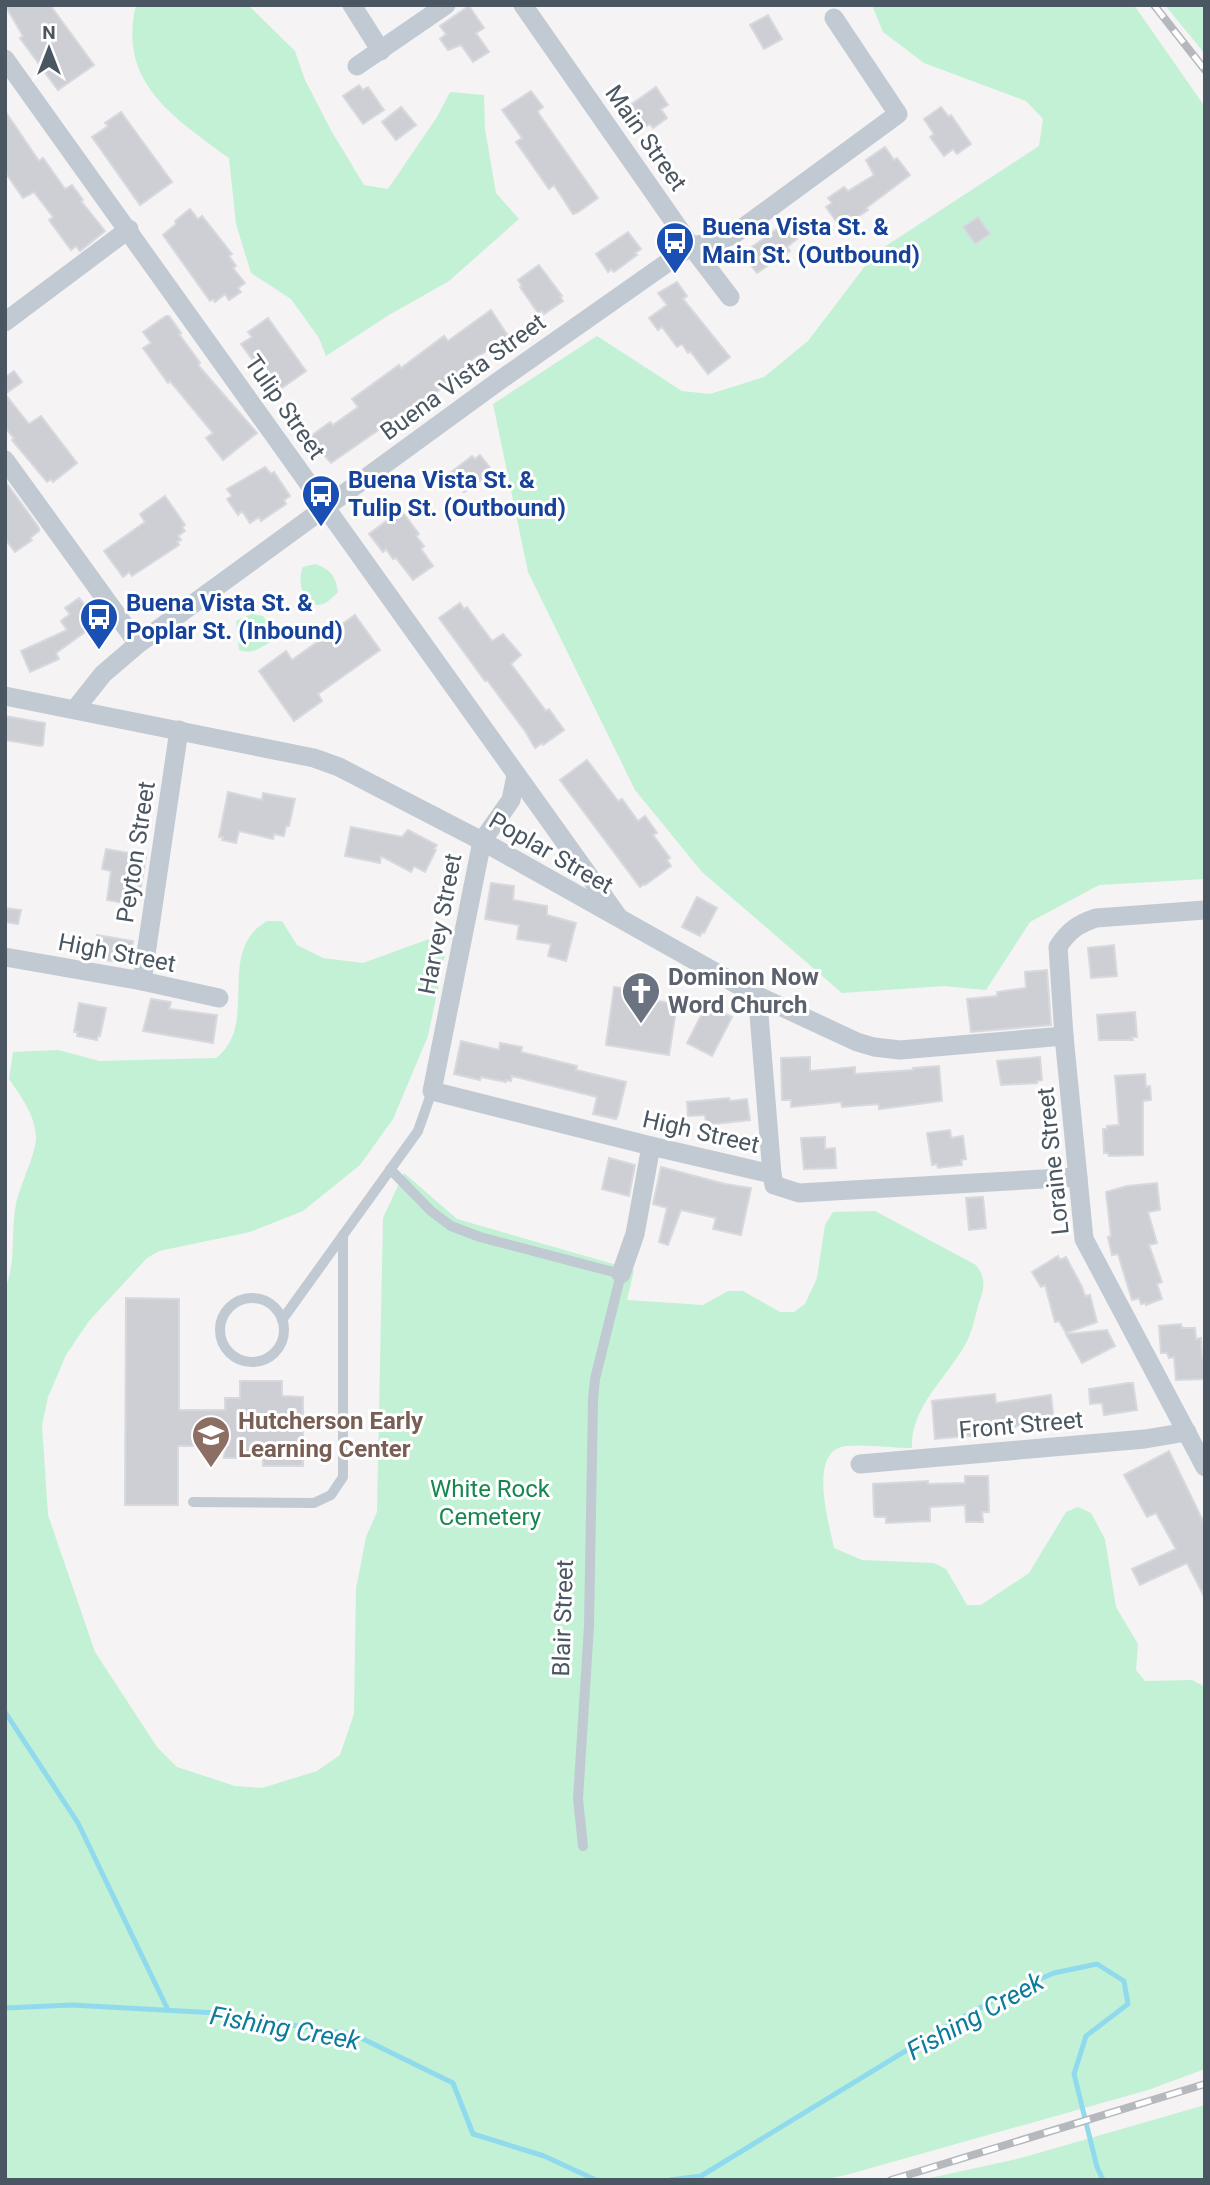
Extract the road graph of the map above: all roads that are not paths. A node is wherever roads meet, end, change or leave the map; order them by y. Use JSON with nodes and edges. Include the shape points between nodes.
{"nodes":[{"id":1,"x":352,"y":5,"type":"edge"},
{"id":2,"x":446,"y":5,"type":"edge"},
{"id":3,"x":523,"y":5,"type":"edge"},
{"id":4,"x":834,"y":18,"type":"dead end"},
{"id":5,"x":381,"y":51,"type":"junction"},
{"id":6,"x":5,"y":59,"type":"edge"},
{"id":7,"x":357,"y":66,"type":"dead end"},
{"id":8,"x":129,"y":229,"type":"junction"},
{"id":9,"x":691,"y":246,"type":"junction"},
{"id":10,"x":730,"y":297,"type":"dead end"},
{"id":11,"x":5,"y":322,"type":"edge"},
{"id":12,"x":5,"y":460,"type":"edge"},
{"id":13,"x":326,"y":506,"type":"junction"},
{"id":14,"x":138,"y":644,"type":"junction"},
{"id":15,"x":5,"y":696,"type":"edge"},
{"id":16,"x":76,"y":708,"type":"junction"},
{"id":17,"x":179,"y":730,"type":"junction"},
{"id":18,"x":516,"y":775,"type":"junction"},
{"id":19,"x":482,"y":841,"type":"junction"},
{"id":20,"x":1205,"y":910,"type":"edge"},
{"id":21,"x":621,"y":921,"type":"junction"},
{"id":22,"x":5,"y":957,"type":"edge"},
{"id":23,"x":142,"y":981,"type":"junction"},
{"id":24,"x":219,"y":998,"type":"dead end"},
{"id":25,"x":765,"y":1000,"type":"junction"},
{"id":26,"x":1064,"y":1036,"type":"junction"},
{"id":27,"x":432,"y":1091,"type":"junction"},
{"id":28,"x":651,"y":1146,"type":"junction"},
{"id":29,"x":390,"y":1170,"type":"junction"},
{"id":30,"x":772,"y":1174,"type":"junction"},
{"id":31,"x":1079,"y":1177,"type":"junction"},
{"id":32,"x":343,"y":1235,"type":"junction"},
{"id":33,"x":621,"y":1275,"type":"junction"},
{"id":34,"x":282,"y":1320,"type":"junction"},
{"id":35,"x":1186,"y":1432,"type":"junction"},
{"id":36,"x":860,"y":1464,"type":"dead end"},
{"id":37,"x":1205,"y":1467,"type":"edge"},
{"id":38,"x":193,"y":1502,"type":"dead end"},
{"id":39,"x":583,"y":1846,"type":"dead end"}],
"edges":[{"from":1,"to":5,"type":"street"},
{"from":2,"to":5,"type":"street"},
{"from":3,"to":9,"type":"street","name":"Main Street"},
{"from":4,"to":9,"type":"street","name":"Buena Vista Street","via":[[898,114],[733,235]]},
{"from":5,"to":7,"type":"street"},
{"from":6,"to":8,"type":"street","name":"Tulip Street"},
{"from":8,"to":11,"type":"street"},
{"from":8,"to":13,"type":"street","name":"Tulip Street"},
{"from":9,"to":10,"type":"street","name":"Main Street"},
{"from":9,"to":13,"type":"street","name":"Buena Vista Street"},
{"from":12,"to":14,"type":"street"},
{"from":13,"to":14,"type":"street","name":"Buena Vista Street"},
{"from":13,"to":18,"type":"street","name":"Tulip Street"},
{"from":14,"to":16,"type":"street","name":"Buena Vista Street","via":[[103,674]]},
{"from":15,"to":16,"type":"street","name":"Poplar Street"},
{"from":16,"to":17,"type":"street","name":"Poplar Street"},
{"from":17,"to":19,"type":"street","name":"Poplar Street","via":[[339,767]]},
{"from":17,"to":23,"type":"street","name":"Peyton Street"},
{"from":18,"to":19,"type":"street","name":"Harvey Street","via":[[511,800]]},
{"from":18,"to":21,"type":"street","name":"Tulip Street"},
{"from":19,"to":21,"type":"street","name":"Poplar Street"},
{"from":19,"to":27,"type":"street","name":"Harvey Street"},
{"from":20,"to":26,"type":"street","name":"Loraine Street","via":[[1096,918],[1066,935],[1058,947]]},
{"from":21,"to":25,"type":"street","name":"Poplar Street"},
{"from":22,"to":23,"type":"street","name":"High Street"},
{"from":23,"to":24,"type":"street","name":"High Street"},
{"from":25,"to":26,"type":"street","name":"Poplar Street","via":[[857,1042],[900,1050]]},
{"from":25,"to":30,"type":"street","via":[[760,1015]]},
{"from":26,"to":31,"type":"street","name":"Loraine Street"},
{"from":27,"to":28,"type":"street","name":"High Street"},
{"from":27,"to":29,"type":"lane","via":[[418,1131]]},
{"from":28,"to":30,"type":"street","name":"High Street"},
{"from":28,"to":33,"type":"street","name":"Blair Street","via":[[635,1234]]},
{"from":29,"to":32,"type":"lane"},
{"from":29,"to":33,"type":"lane","via":[[451,1226]]},
{"from":30,"to":31,"type":"street","name":"High Street","via":[[774,1185],[799,1193]]},
{"from":31,"to":35,"type":"street","name":"Loraine Street","via":[[1084,1239]]},
{"from":32,"to":34,"type":"lane"},
{"from":32,"to":38,"type":"lane","via":[[344,1477],[331,1495],[314,1503]]},
{"from":33,"to":39,"type":"lane","name":"Blair Street","via":[[593,1400],[589,1626],[578,1799]]},
{"from":34,"to":34,"type":"lane","via":[[270,1303],[241,1300],[225,1312],[222,1341],[236,1358],[247,1362],[268,1357],[282,1341]]},
{"from":35,"to":36,"type":"street","name":"Front Street"},
{"from":35,"to":37,"type":"street","name":"Loraine Street"}]}
